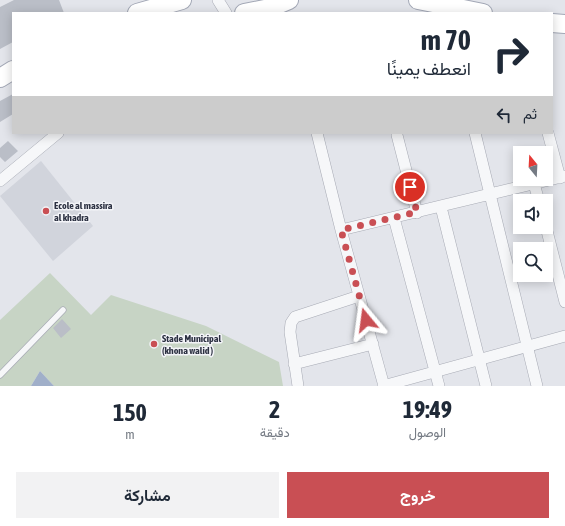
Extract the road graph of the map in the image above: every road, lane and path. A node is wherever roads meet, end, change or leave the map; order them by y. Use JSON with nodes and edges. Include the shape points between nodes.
{"nodes":[{"id":1,"x":182,"y":0,"type":"edge"},
{"id":2,"x":218,"y":0,"type":"edge"},
{"id":3,"x":418,"y":0,"type":"edge"},
{"id":4,"x":287,"y":4,"type":"edge"},
{"id":5,"x":140,"y":12,"type":"edge"},
{"id":6,"x":225,"y":12,"type":"edge"},
{"id":7,"x":251,"y":12,"type":"edge"},
{"id":8,"x":478,"y":12,"type":"edge"},
{"id":9,"x":553,"y":23,"type":"edge"},
{"id":10,"x":565,"y":24,"type":"edge"},
{"id":11,"x":57,"y":134,"type":"edge"},
{"id":12,"x":317,"y":134,"type":"edge"},
{"id":13,"x":475,"y":134,"type":"edge"},
{"id":14,"x":548,"y":134,"type":"edge"},
{"id":15,"x":397,"y":135,"type":"dead end"},
{"id":16,"x":562,"y":177,"type":"edge"},
{"id":17,"x":0,"y":181,"type":"edge"},
{"id":18,"x":526,"y":186,"type":"edge"},
{"id":19,"x":490,"y":195,"type":"junction"},
{"id":20,"x":441,"y":207,"type":"junction"},
{"id":21,"x":417,"y":212,"type":"junction"},
{"id":22,"x":394,"y":218,"type":"junction"},
{"id":23,"x":341,"y":230,"type":"junction"},
{"id":24,"x":548,"y":234,"type":"edge"},
{"id":25,"x":359,"y":296,"type":"junction"},
{"id":26,"x":565,"y":302,"type":"edge"},
{"id":27,"x":63,"y":310,"type":"dead end"},
{"id":28,"x":565,"y":336,"type":"edge"},
{"id":29,"x":373,"y":344,"type":"junction"},
{"id":30,"x":527,"y":347,"type":"junction"},
{"id":31,"x":480,"y":360,"type":"junction"},
{"id":32,"x":294,"y":364,"type":"junction"},
{"id":33,"x":435,"y":372,"type":"junction"},
{"id":34,"x":0,"y":375,"type":"edge"},
{"id":35,"x":298,"y":386,"type":"edge"},
{"id":36,"x":384,"y":386,"type":"edge"},
{"id":37,"x":439,"y":386,"type":"edge"},
{"id":38,"x":486,"y":386,"type":"edge"},
{"id":39,"x":536,"y":386,"type":"edge"}],
"edges":[{"from":1,"to":5,"type":"main road"},
{"from":2,"to":6,"type":"street"},
{"from":3,"to":8,"type":"main road"},
{"from":4,"to":7,"type":"main road"},
{"from":9,"to":10,"type":"main road"},
{"from":11,"to":17,"type":"street"},
{"from":12,"to":23,"type":"street"},
{"from":13,"to":19,"type":"street"},
{"from":14,"to":16,"type":"street"},
{"from":15,"to":21,"type":"street"},
{"from":18,"to":19,"type":"street"},
{"from":19,"to":20,"type":"street"},
{"from":19,"to":30,"type":"street"},
{"from":20,"to":21,"type":"street"},
{"from":20,"to":31,"type":"street"},
{"from":21,"to":22,"type":"street"},
{"from":22,"to":23,"type":"street"},
{"from":22,"to":33,"type":"street"},
{"from":23,"to":25,"type":"street"},
{"from":24,"to":26,"type":"street"},
{"from":25,"to":29,"type":"street"},
{"from":25,"to":32,"type":"street","via":[[295,317],[290,323]]},
{"from":27,"to":34,"type":"lane"},
{"from":28,"to":30,"type":"street"},
{"from":29,"to":32,"type":"street"},
{"from":29,"to":36,"type":"street"},
{"from":30,"to":31,"type":"street"},
{"from":30,"to":39,"type":"street"},
{"from":31,"to":33,"type":"street"},
{"from":31,"to":38,"type":"street"},
{"from":32,"to":35,"type":"street"},
{"from":33,"to":36,"type":"street"},
{"from":33,"to":37,"type":"street"}]}
